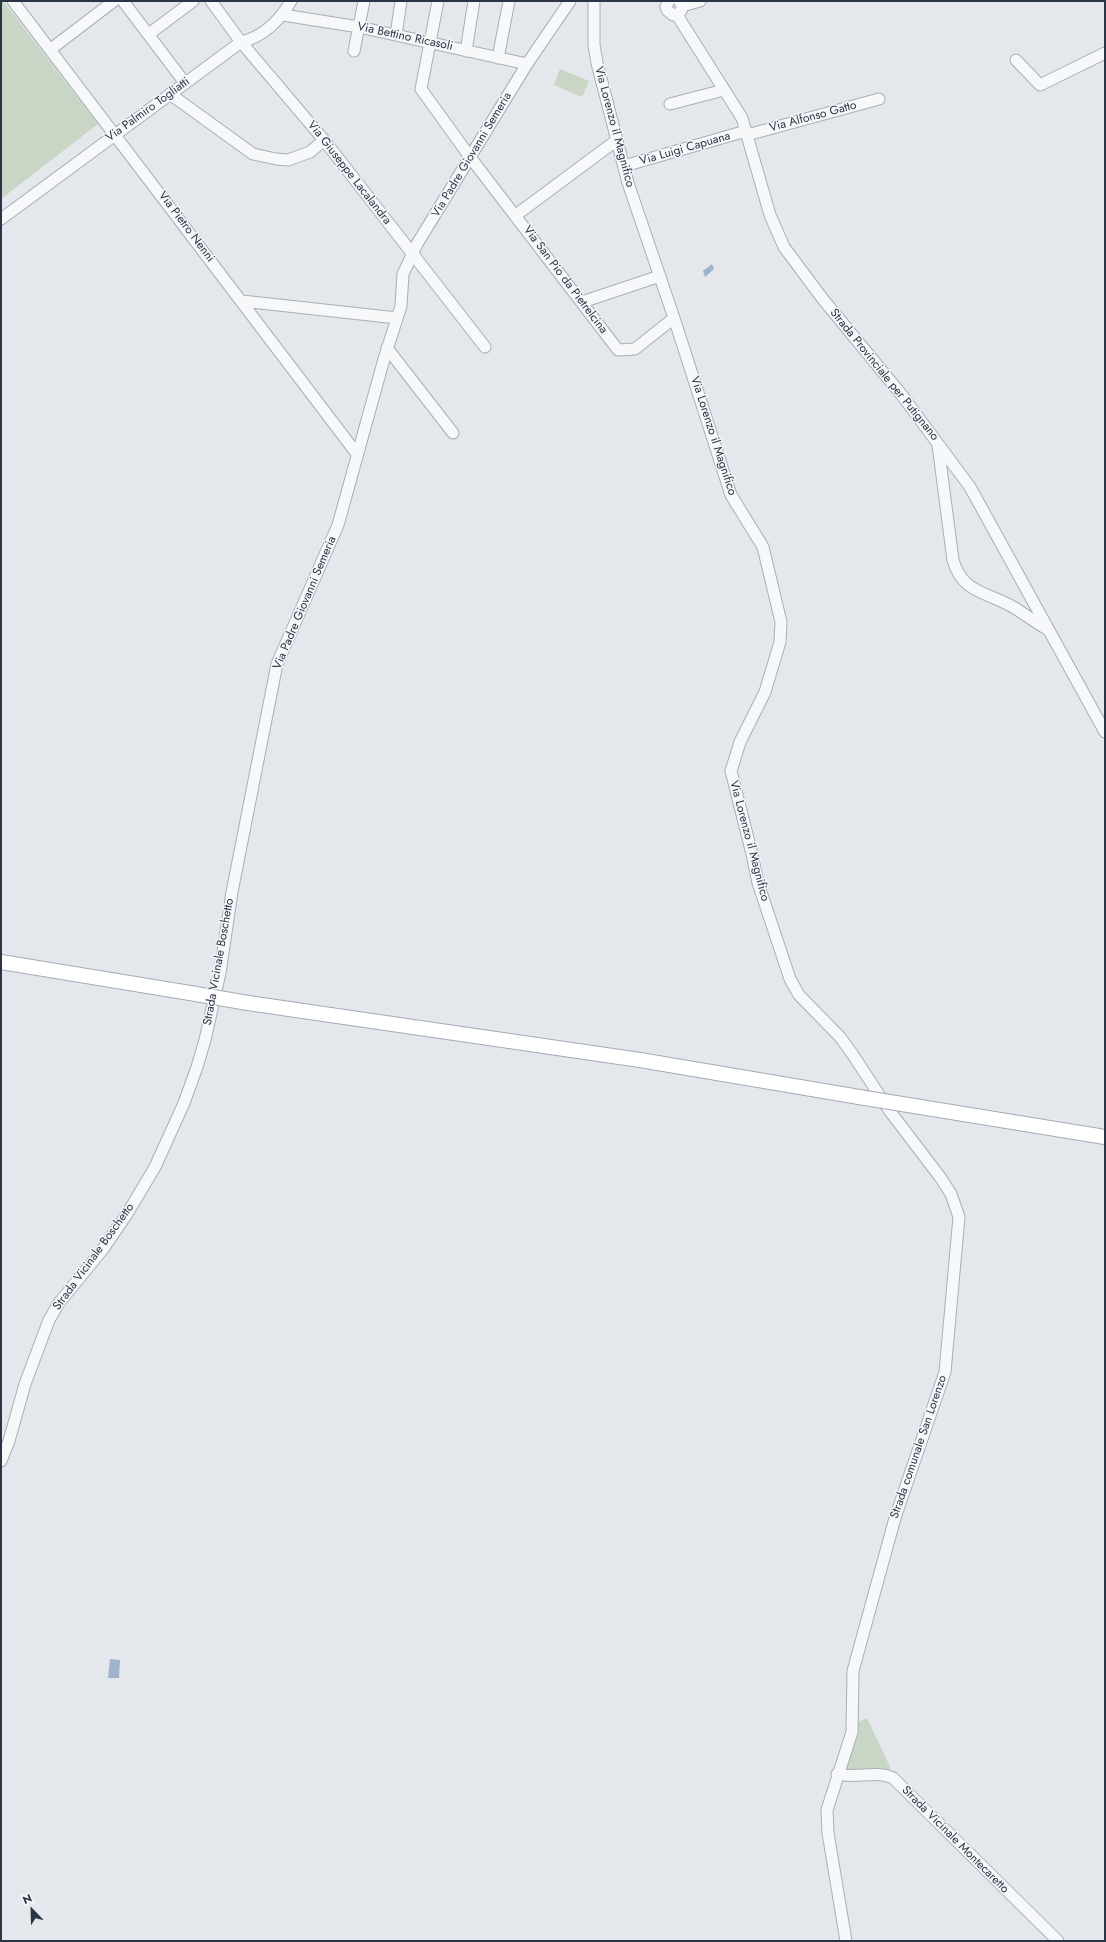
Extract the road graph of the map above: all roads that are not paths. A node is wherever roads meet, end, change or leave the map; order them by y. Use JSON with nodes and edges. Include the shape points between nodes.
{"nodes":[{"id":1,"x":13,"y":1,"type":"edge"},
{"id":2,"x":114,"y":1,"type":"edge"},
{"id":3,"x":123,"y":1,"type":"edge"},
{"id":4,"x":193,"y":1,"type":"edge"},
{"id":5,"x":210,"y":1,"type":"edge"},
{"id":6,"x":291,"y":1,"type":"edge"},
{"id":7,"x":364,"y":1,"type":"edge"},
{"id":8,"x":401,"y":1,"type":"edge"},
{"id":9,"x":438,"y":1,"type":"edge"},
{"id":10,"x":474,"y":1,"type":"edge"},
{"id":11,"x":509,"y":1,"type":"edge"},
{"id":12,"x":570,"y":1,"type":"edge"},
{"id":13,"x":594,"y":1,"type":"edge"},
{"id":14,"x":667,"y":1,"type":"edge"},
{"id":15,"x":700,"y":1,"type":"edge"},
{"id":16,"x":680,"y":7,"type":"edge"},
{"id":17,"x":282,"y":15,"type":"junction"},
{"id":18,"x":359,"y":27,"type":"junction"},
{"id":19,"x":149,"y":34,"type":"junction"},
{"id":20,"x":396,"y":35,"type":"junction"},
{"id":21,"x":241,"y":42,"type":"junction"},
{"id":22,"x":431,"y":43,"type":"junction"},
{"id":23,"x":50,"y":49,"type":"junction"},
{"id":24,"x":354,"y":51,"type":"dead end"},
{"id":25,"x":466,"y":51,"type":"junction"},
{"id":26,"x":1105,"y":53,"type":"edge"},
{"id":27,"x":498,"y":58,"type":"junction"},
{"id":28,"x":1016,"y":60,"type":"dead end"},
{"id":29,"x":527,"y":64,"type":"junction"},
{"id":30,"x":185,"y":83,"type":"junction"},
{"id":31,"x":724,"y":90,"type":"junction"},
{"id":32,"x":170,"y":94,"type":"junction"},
{"id":33,"x":879,"y":99,"type":"dead end"},
{"id":34,"x":670,"y":104,"type":"dead end"},
{"id":35,"x":746,"y":133,"type":"junction"},
{"id":36,"x":116,"y":134,"type":"junction"},
{"id":37,"x":324,"y":140,"type":"junction"},
{"id":38,"x":617,"y":140,"type":"junction"},
{"id":39,"x":470,"y":157,"type":"junction"},
{"id":40,"x":624,"y":166,"type":"junction"},
{"id":41,"x":516,"y":215,"type":"junction"},
{"id":42,"x":1,"y":219,"type":"edge"},
{"id":43,"x":413,"y":253,"type":"junction"},
{"id":44,"x":660,"y":276,"type":"junction"},
{"id":45,"x":242,"y":301,"type":"junction"},
{"id":46,"x":582,"y":302,"type":"junction"},
{"id":47,"x":397,"y":318,"type":"junction"},
{"id":48,"x":674,"y":318,"type":"junction"},
{"id":49,"x":485,"y":347,"type":"dead end"},
{"id":50,"x":387,"y":348,"type":"junction"},
{"id":51,"x":453,"y":433,"type":"dead end"},
{"id":52,"x":937,"y":442,"type":"junction"},
{"id":53,"x":357,"y":454,"type":"junction"},
{"id":54,"x":1047,"y":629,"type":"junction"},
{"id":55,"x":1105,"y":732,"type":"edge"},
{"id":56,"x":232,"y":892,"type":"joint"},
{"id":57,"x":1,"y":962,"type":"edge"},
{"id":58,"x":888,"y":1110,"type":"joint"},
{"id":59,"x":1105,"y":1137,"type":"edge"},
{"id":60,"x":1,"y":1461,"type":"edge"},
{"id":61,"x":837,"y":1774,"type":"junction"},
{"id":62,"x":846,"y":1941,"type":"edge"},
{"id":63,"x":1058,"y":1941,"type":"edge"}],
"edges":[{"from":1,"to":23,"type":"street","name":"Via Pietro Nenni"},
{"from":2,"to":23,"type":"street"},
{"from":3,"to":19,"type":"street"},
{"from":4,"to":19,"type":"street"},
{"from":5,"to":21,"type":"street","name":"Via Giuseppe Lacalandra"},
{"from":6,"to":17,"type":"street","name":"Via Palmiro Togliatti"},
{"from":7,"to":18,"type":"street"},
{"from":8,"to":20,"type":"street"},
{"from":9,"to":22,"type":"street","name":"Via San Pio da Pietrelcina"},
{"from":10,"to":25,"type":"street"},
{"from":11,"to":27,"type":"street"},
{"from":12,"to":29,"type":"street","name":"Via Padre Giovanni Semeria"},
{"from":13,"to":38,"type":"street","name":"Via Lorenzo il Magnifico","via":[[594,45]]},
{"from":14,"to":16,"type":"street","name":"Strada Provinciale per Putignano","via":[[666,6],[671,15]]},
{"from":15,"to":16,"type":"street"},
{"from":16,"to":31,"type":"street","name":"Strada Provinciale per Putignano"},
{"from":17,"to":18,"type":"street","name":"Via Bettino Ricasoli"},
{"from":17,"to":21,"type":"street","name":"Via Palmiro Togliatti","via":[[252,39]]},
{"from":18,"to":20,"type":"street","name":"Via Bettino Ricasoli"},
{"from":18,"to":24,"type":"street"},
{"from":19,"to":30,"type":"street"},
{"from":20,"to":22,"type":"street","name":"Via Bettino Ricasoli"},
{"from":21,"to":30,"type":"street","name":"Via Palmiro Togliatti"},
{"from":21,"to":37,"type":"street","name":"Via Giuseppe Lacalandra"},
{"from":22,"to":25,"type":"street","name":"Via Bettino Ricasoli"},
{"from":22,"to":39,"type":"street","name":"Via San Pio da Pietrelcina","via":[[421,89]]},
{"from":23,"to":36,"type":"street","name":"Via Pietro Nenni"},
{"from":25,"to":27,"type":"street","name":"Via Bettino Ricasoli"},
{"from":26,"to":28,"type":"street","via":[[1040,85]]},
{"from":27,"to":29,"type":"street","name":"Via Bettino Ricasoli"},
{"from":29,"to":39,"type":"street","name":"Via Padre Giovanni Semeria"},
{"from":30,"to":32,"type":"street","name":"Via Palmiro Togliatti"},
{"from":31,"to":34,"type":"street"},
{"from":31,"to":35,"type":"street","name":"Strada Provinciale per Putignano","via":[[742,118]]},
{"from":32,"to":36,"type":"street","name":"Via Palmiro Togliatti"},
{"from":32,"to":37,"type":"street","via":[[254,154],[288,160],[310,152]]},
{"from":33,"to":35,"type":"street","name":"Via Alfonso Gatto"},
{"from":35,"to":40,"type":"street","name":"Via Luigi Capuana"},
{"from":35,"to":52,"type":"street","name":"Strada Provinciale per Putignano","via":[[770,215],[784,247]]},
{"from":36,"to":42,"type":"street","name":"Via Palmiro Togliatti"},
{"from":36,"to":45,"type":"street","name":"Via Pietro Nenni"},
{"from":37,"to":43,"type":"street","name":"Via Giuseppe Lacalandra"},
{"from":38,"to":40,"type":"street","name":"Via Lorenzo il Magnifico"},
{"from":38,"to":41,"type":"street"},
{"from":39,"to":41,"type":"street","name":"Via San Pio da Pietrelcina"},
{"from":39,"to":43,"type":"street","name":"Via Padre Giovanni Semeria"},
{"from":40,"to":44,"type":"street","name":"Via Lorenzo il Magnifico"},
{"from":41,"to":46,"type":"street","name":"Via San Pio da Pietrelcina"},
{"from":43,"to":47,"type":"street","name":"Via Padre Giovanni Semeria","via":[[403,274],[401,306]]},
{"from":43,"to":49,"type":"street","name":"Via Giuseppe Lacalandra"},
{"from":44,"to":46,"type":"street"},
{"from":44,"to":48,"type":"street","name":"Via Lorenzo il Magnifico"},
{"from":45,"to":47,"type":"street"},
{"from":45,"to":53,"type":"street","name":"Via Pietro Nenni"},
{"from":46,"to":48,"type":"street","name":"Via San Pio da Pietrelcina","via":[[618,350],[635,349]]},
{"from":47,"to":50,"type":"street","name":"Via Padre Giovanni Semeria"},
{"from":48,"to":58,"type":"street","name":"Via Lorenzo il Magnifico","via":[[731,495],[763,547],[781,622],[780,642],[765,692],[740,742],[731,771],[758,883],[790,979],[799,995],[840,1037],[863,1068]]},
{"from":50,"to":51,"type":"street"},
{"from":50,"to":53,"type":"street","name":"Via Padre Giovanni Semeria"},
{"from":52,"to":54,"type":"street","name":"Strada Provinciale per Putignano","via":[[978,500]]},
{"from":52,"to":54,"type":"street","via":[[957,573],[970,586],[1014,608]]},
{"from":53,"to":56,"type":"street","name":"Via Padre Giovanni Semeria","via":[[338,525],[277,664]]},
{"from":54,"to":55,"type":"street","name":"Strada Provinciale per Putignano"},
{"from":56,"to":60,"type":"street","name":"Strada Vicinale Boschetto","via":[[220,973],[205,1040],[184,1103],[155,1167],[127,1214],[59,1303],[49,1320],[25,1384]]},
{"from":57,"to":59,"type":"main road","bridge":true,"via":[[248,1003],[640,1060]]},
{"from":58,"to":61,"type":"street","name":"Strada comunale San Lorenzo","via":[[940,1177],[951,1194],[960,1217],[945,1372],[895,1518],[860,1648],[852,1680],[852,1732]]},
{"from":61,"to":62,"type":"street","name":"Strada comunale San Lorenzo","via":[[827,1822]]},
{"from":61,"to":63,"type":"street","name":"Strada Vicinale Montecaretto","via":[[848,1777],[886,1775],[892,1778]]}]}
